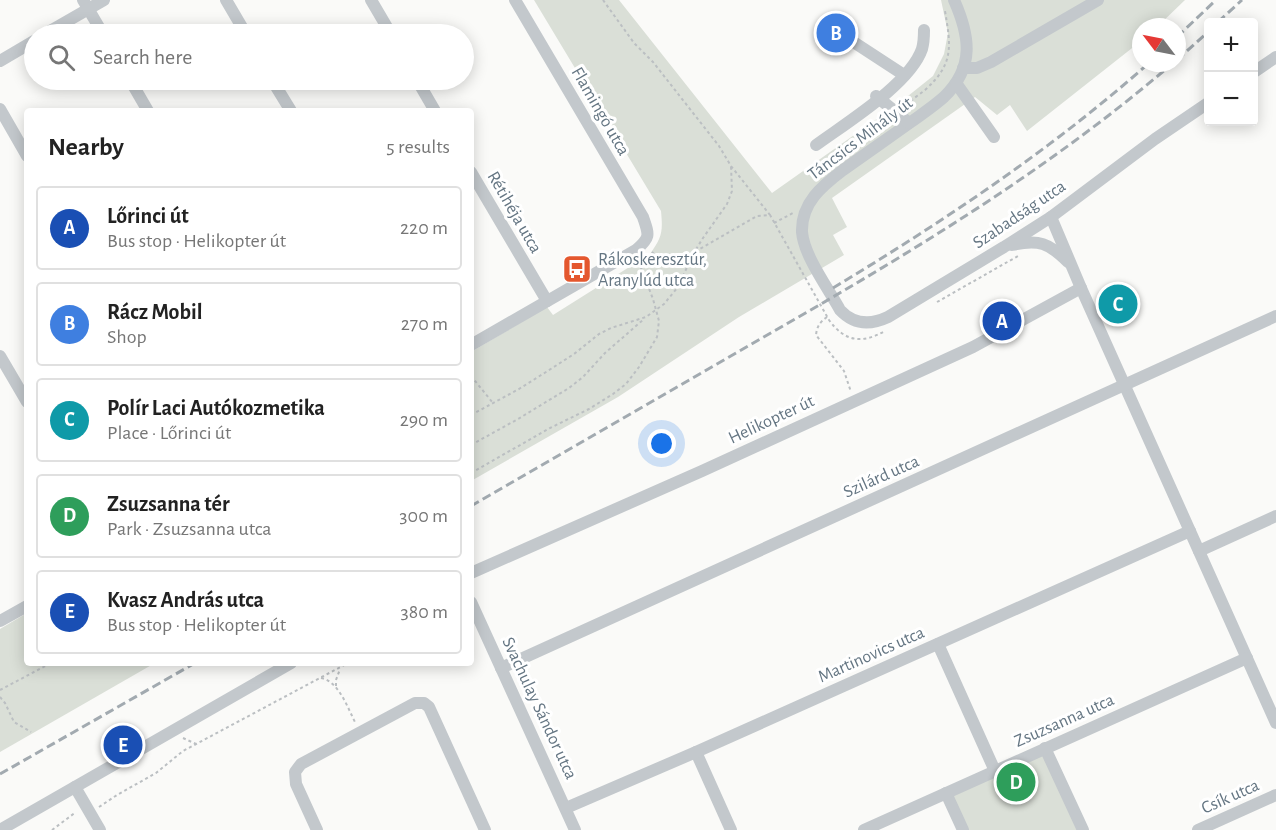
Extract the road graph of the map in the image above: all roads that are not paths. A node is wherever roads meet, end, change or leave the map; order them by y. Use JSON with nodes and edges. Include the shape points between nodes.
{"nodes":[{"id":1,"x":104,"y":0,"type":"edge"},
{"id":2,"x":226,"y":0,"type":"edge"},
{"id":3,"x":371,"y":0,"type":"edge"},
{"id":4,"x":515,"y":0,"type":"edge"},
{"id":5,"x":954,"y":0,"type":"edge"},
{"id":6,"x":1098,"y":0,"type":"edge"},
{"id":7,"x":86,"y":5,"type":"edge"},
{"id":8,"x":59,"y":24,"type":"edge"},
{"id":9,"x":97,"y":24,"type":"edge"},
{"id":10,"x":240,"y":24,"type":"edge"},
{"id":11,"x":385,"y":24,"type":"edge"},
{"id":12,"x":924,"y":30,"type":"dead end"},
{"id":13,"x":855,"y":43,"type":"dead end"},
{"id":14,"x":24,"y":47,"type":"edge"},
{"id":15,"x":1276,"y":57,"type":"edge"},
{"id":16,"x":0,"y":61,"type":"edge"},
{"id":17,"x":963,"y":68,"type":"junction"},
{"id":18,"x":1258,"y":69,"type":"edge"},
{"id":19,"x":904,"y":75,"type":"junction"},
{"id":20,"x":956,"y":83,"type":"junction"},
{"id":21,"x":136,"y":90,"type":"edge"},
{"id":22,"x":278,"y":90,"type":"edge"},
{"id":23,"x":423,"y":90,"type":"edge"},
{"id":24,"x":878,"y":98,"type":"junction"},
{"id":25,"x":1204,"y":106,"type":"edge"},
{"id":26,"x":146,"y":108,"type":"edge"},
{"id":27,"x":289,"y":108,"type":"edge"},
{"id":28,"x":433,"y":108,"type":"edge"},
{"id":29,"x":0,"y":109,"type":"edge"},
{"id":30,"x":909,"y":123,"type":"junction"},
{"id":31,"x":994,"y":136,"type":"dead end"},
{"id":32,"x":816,"y":145,"type":"dead end"},
{"id":33,"x":24,"y":151,"type":"edge"},
{"id":34,"x":474,"y":177,"type":"edge"},
{"id":35,"x":1051,"y":217,"type":"junction"},
{"id":36,"x":1004,"y":247,"type":"junction"},
{"id":37,"x":1071,"y":265,"type":"junction"},
{"id":38,"x":1081,"y":288,"type":"junction"},
{"id":39,"x":547,"y":301,"type":"junction"},
{"id":40,"x":840,"y":310,"type":"joint"},
{"id":41,"x":1276,"y":316,"type":"edge"},
{"id":42,"x":474,"y":343,"type":"edge"},
{"id":43,"x":0,"y":356,"type":"edge"},
{"id":44,"x":1125,"y":385,"type":"junction"},
{"id":45,"x":24,"y":397,"type":"edge"},
{"id":46,"x":1276,"y":516,"type":"edge"},
{"id":47,"x":1190,"y":531,"type":"junction"},
{"id":48,"x":1199,"y":551,"type":"junction"},
{"id":49,"x":474,"y":572,"type":"edge"},
{"id":50,"x":24,"y":607,"type":"edge"},
{"id":51,"x":474,"y":609,"type":"edge"},
{"id":52,"x":2,"y":615,"type":"edge"},
{"id":53,"x":938,"y":644,"type":"junction"},
{"id":54,"x":1247,"y":658,"type":"junction"},
{"id":55,"x":286,"y":666,"type":"edge"},
{"id":56,"x":501,"y":668,"type":"junction"},
{"id":57,"x":1274,"y":715,"type":"edge"},
{"id":58,"x":1045,"y":748,"type":"junction"},
{"id":59,"x":696,"y":752,"type":"junction"},
{"id":60,"x":995,"y":771,"type":"junction"},
{"id":61,"x":75,"y":787,"type":"junction"},
{"id":62,"x":946,"y":793,"type":"junction"},
{"id":63,"x":1276,"y":795,"type":"edge"},
{"id":64,"x":566,"y":808,"type":"junction"},
{"id":65,"x":0,"y":830,"type":"edge"},
{"id":66,"x":100,"y":830,"type":"edge"},
{"id":67,"x":317,"y":830,"type":"edge"},
{"id":68,"x":485,"y":830,"type":"edge"},
{"id":69,"x":576,"y":830,"type":"edge"},
{"id":70,"x":730,"y":830,"type":"edge"},
{"id":71,"x":864,"y":830,"type":"edge"},
{"id":72,"x":963,"y":830,"type":"edge"},
{"id":73,"x":1083,"y":830,"type":"edge"},
{"id":74,"x":1198,"y":830,"type":"edge"}],
"edges":[{"from":1,"to":7,"type":"street"},
{"from":2,"to":10,"type":"street"},
{"from":3,"to":11,"type":"street"},
{"from":4,"to":39,"type":"street","name":"Flamingó utca","via":[[643,218],[648,233],[645,242],[633,252]]},
{"from":5,"to":17,"type":"street","name":"Táncsics Mihály út","via":[[966,32]]},
{"from":6,"to":17,"type":"street","via":[[991,62]]},
{"from":7,"to":8,"type":"street"},
{"from":7,"to":9,"type":"street"},
{"from":12,"to":19,"type":"street","via":[[922,50]]},
{"from":13,"to":19,"type":"street"},
{"from":14,"to":16,"type":"street"},
{"from":15,"to":18,"type":"street"},
{"from":17,"to":20,"type":"street","name":"Táncsics Mihály út"},
{"from":19,"to":24,"type":"street"},
{"from":20,"to":30,"type":"street","name":"Táncsics Mihály út"},
{"from":20,"to":31,"type":"street"},
{"from":21,"to":26,"type":"street"},
{"from":22,"to":27,"type":"street"},
{"from":23,"to":28,"type":"street"},
{"from":24,"to":30,"type":"street"},
{"from":24,"to":32,"type":"street"},
{"from":25,"to":35,"type":"street","name":"Szabadság utca"},
{"from":29,"to":33,"type":"street"},
{"from":30,"to":40,"type":"street","name":"Táncsics Mihály út","via":[[827,182],[805,211],[802,233],[806,250]]},
{"from":34,"to":39,"type":"street","name":"Rétihéja utca"},
{"from":35,"to":36,"type":"street","name":"Szabadság utca"},
{"from":35,"to":37,"type":"street"},
{"from":36,"to":37,"type":"street","via":[[1041,243]]},
{"from":36,"to":40,"type":"street","name":"Szabadság utca","via":[[884,319],[859,322]]},
{"from":37,"to":38,"type":"street"},
{"from":38,"to":44,"type":"street"},
{"from":38,"to":49,"type":"street","name":"Helikopter út","via":[[973,347]]},
{"from":39,"to":42,"type":"street"},
{"from":41,"to":44,"type":"street","name":"Szilárd utca"},
{"from":43,"to":45,"type":"street"},
{"from":44,"to":47,"type":"street"},
{"from":44,"to":56,"type":"street","name":"Szilárd utca"},
{"from":46,"to":48,"type":"street"},
{"from":47,"to":48,"type":"street"},
{"from":47,"to":53,"type":"street","name":"Martinovics utca"},
{"from":48,"to":54,"type":"street"},
{"from":50,"to":52,"type":"street"},
{"from":51,"to":56,"type":"street","name":"Svachulay Sándor utca"},
{"from":53,"to":59,"type":"street","name":"Martinovics utca"},
{"from":53,"to":60,"type":"street"},
{"from":54,"to":57,"type":"street"},
{"from":54,"to":58,"type":"street","name":"Zsuzsanna utca"},
{"from":55,"to":61,"type":"street"},
{"from":56,"to":64,"type":"street","name":"Svachulay Sándor utca"},
{"from":58,"to":60,"type":"street","name":"Zsuzsanna utca"},
{"from":58,"to":73,"type":"street"},
{"from":59,"to":64,"type":"street","name":"Martinovics utca"},
{"from":59,"to":70,"type":"street"},
{"from":60,"to":62,"type":"street","name":"Zsuzsanna utca"},
{"from":61,"to":65,"type":"street"},
{"from":61,"to":66,"type":"street"},
{"from":62,"to":71,"type":"street","name":"Zsuzsanna utca"},
{"from":62,"to":72,"type":"street"},
{"from":63,"to":74,"type":"street","name":"Csík utca"},
{"from":64,"to":69,"type":"street","name":"Svachulay Sándor utca"},
{"from":67,"to":68,"type":"street","via":[[296,784],[295,772],[301,764],[415,703],[424,703]]}]}
